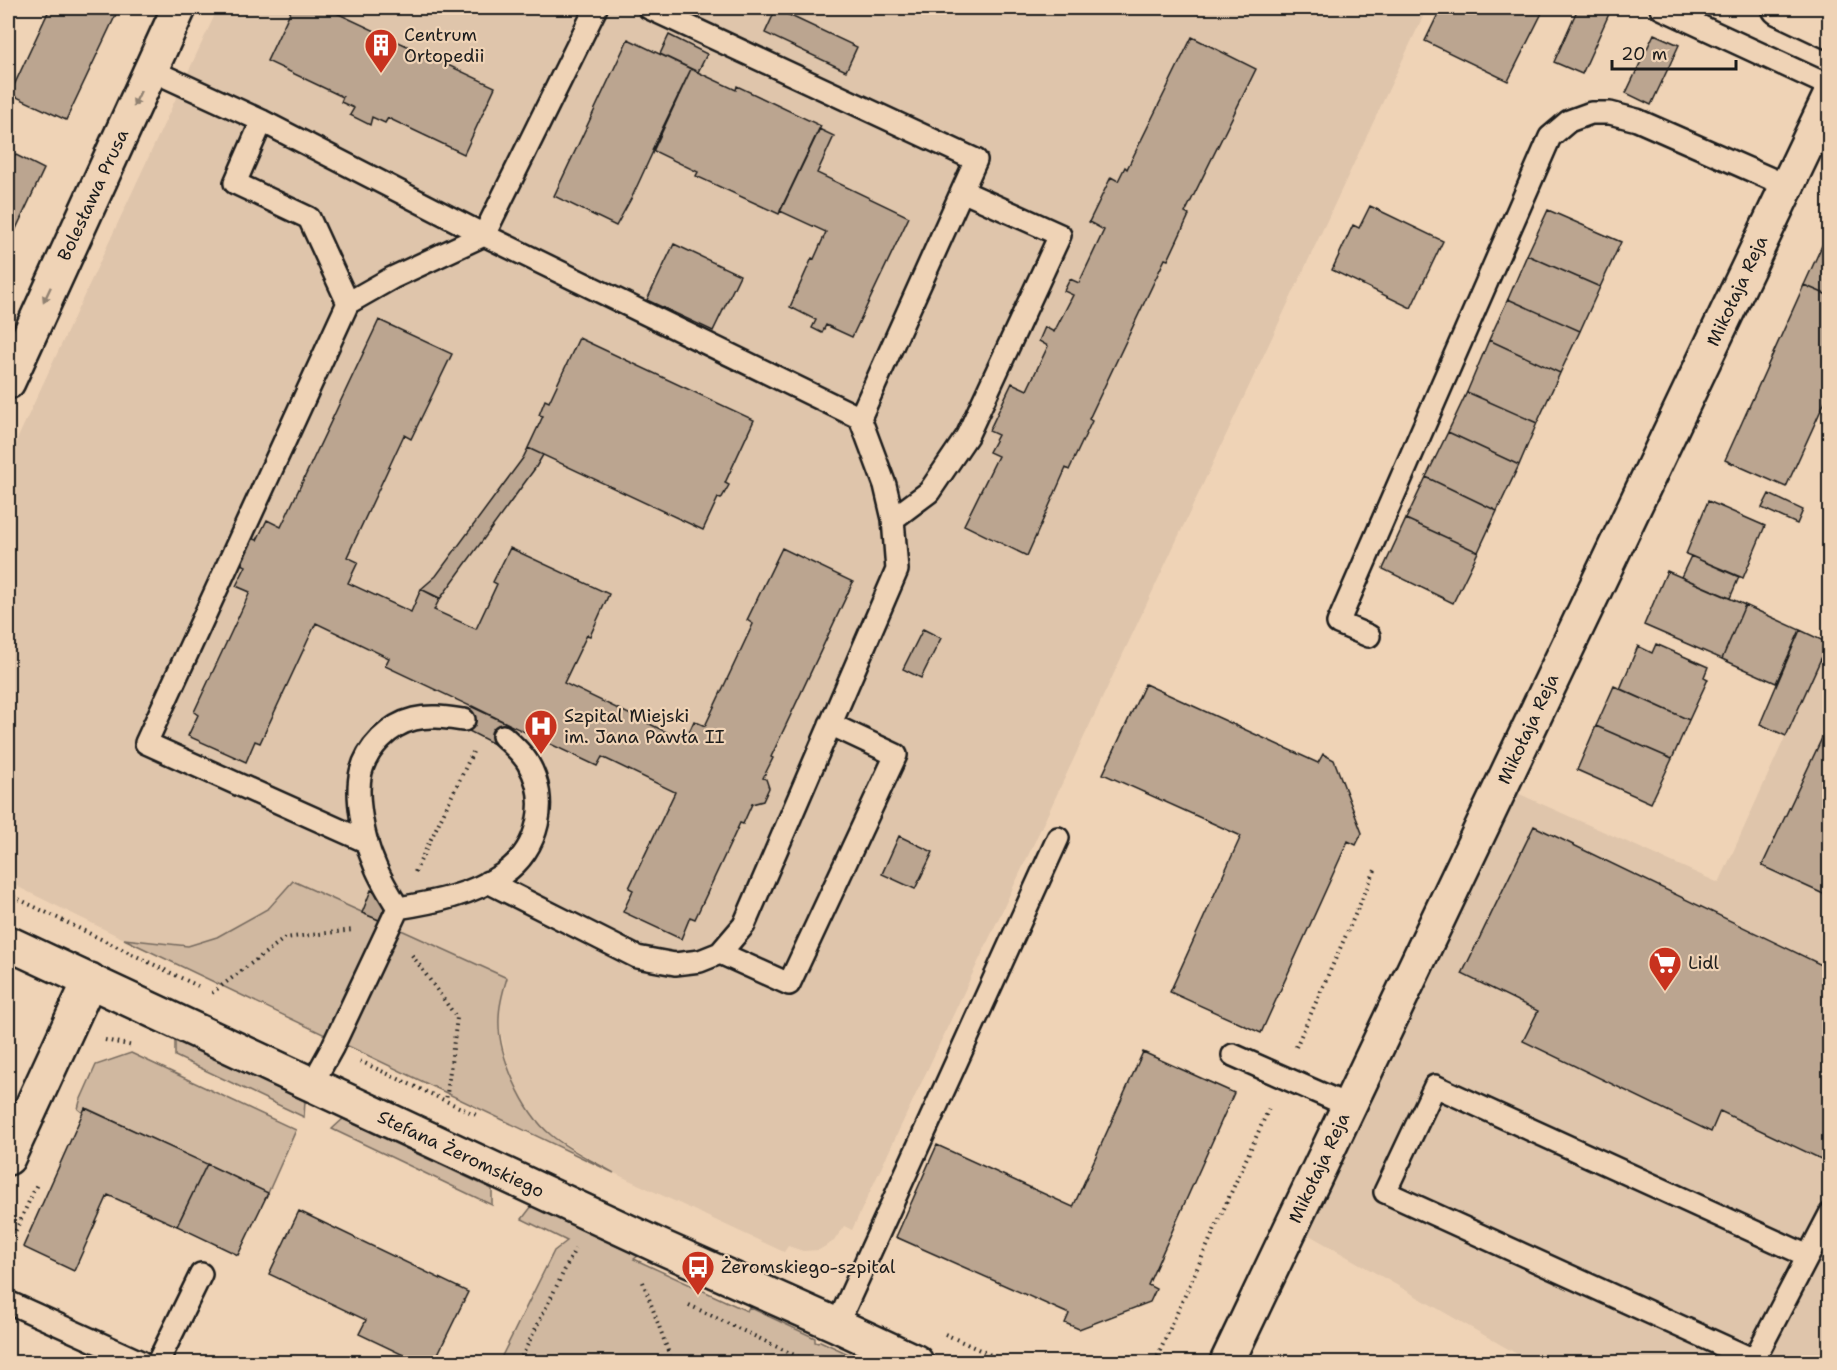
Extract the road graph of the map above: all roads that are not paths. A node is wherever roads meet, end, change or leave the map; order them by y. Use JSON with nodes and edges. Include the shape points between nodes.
{"nodes":[{"id":1,"x":179,"y":8,"type":"edge"},
{"id":2,"x":596,"y":8,"type":"edge"},
{"id":3,"x":649,"y":8,"type":"edge"},
{"id":4,"x":1661,"y":8,"type":"edge"},
{"id":5,"x":1779,"y":8,"type":"edge"},
{"id":6,"x":1830,"y":32,"type":"edge"},
{"id":7,"x":151,"y":70,"type":"junction"},
{"id":8,"x":1830,"y":86,"type":"edge"},
{"id":9,"x":1830,"y":96,"type":"edge"},
{"id":10,"x":262,"y":121,"type":"junction"},
{"id":11,"x":1787,"y":186,"type":"junction"},
{"id":12,"x":962,"y":191,"type":"junction"},
{"id":13,"x":484,"y":235,"type":"junction"},
{"id":14,"x":348,"y":303,"type":"junction"},
{"id":15,"x":8,"y":382,"type":"edge"},
{"id":16,"x":860,"y":418,"type":"junction"},
{"id":17,"x":893,"y":519,"type":"junction"},
{"id":18,"x":1369,"y":636,"type":"dead end"},
{"id":19,"x":464,"y":720,"type":"dead end"},
{"id":20,"x":830,"y":724,"type":"junction"},
{"id":21,"x":503,"y":736,"type":"dead end"},
{"id":22,"x":1058,"y":838,"type":"dead end"},
{"id":23,"x":367,"y":842,"type":"junction"},
{"id":24,"x":488,"y":882,"type":"junction"},
{"id":25,"x":394,"y":917,"type":"junction"},
{"id":26,"x":8,"y":943,"type":"edge"},
{"id":27,"x":720,"y":953,"type":"junction"},
{"id":28,"x":90,"y":980,"type":"junction"},
{"id":29,"x":1233,"y":1055,"type":"dead end"},
{"id":30,"x":312,"y":1084,"type":"junction"},
{"id":31,"x":1349,"y":1106,"type":"junction"},
{"id":32,"x":8,"y":1158,"type":"edge"},
{"id":33,"x":1830,"y":1214,"type":"edge"},
{"id":34,"x":1808,"y":1256,"type":"junction"},
{"id":35,"x":201,"y":1274,"type":"dead end"},
{"id":36,"x":8,"y":1302,"type":"edge"},
{"id":37,"x":837,"y":1325,"type":"junction"},
{"id":38,"x":141,"y":1362,"type":"edge"},
{"id":39,"x":158,"y":1362,"type":"edge"},
{"id":40,"x":916,"y":1362,"type":"edge"},
{"id":41,"x":1227,"y":1362,"type":"edge"}],
"edges":[{"from":1,"to":7,"type":"street","name":"Bolesława Prusa"},
{"from":2,"to":13,"type":"lane"},
{"from":3,"to":12,"type":"lane","via":[[976,160]]},
{"from":4,"to":8,"type":"lane"},
{"from":5,"to":6,"type":"street"},
{"from":7,"to":10,"type":"lane"},
{"from":7,"to":15,"type":"street","name":"Bolesława Prusa","one_way":true},
{"from":9,"to":11,"type":"street","name":"Mikołaja Reja"},
{"from":10,"to":13,"type":"lane"},
{"from":10,"to":14,"type":"lane","via":[[235,183],[309,218]]},
{"from":11,"to":18,"type":"lane","via":[[1636,120],[1610,113],[1591,113],[1569,121],[1550,137],[1338,623]]},
{"from":11,"to":31,"type":"street","name":"Mikołaja Reja"},
{"from":12,"to":16,"type":"lane"},
{"from":12,"to":17,"type":"lane","via":[[1060,235],[967,436],[929,492]]},
{"from":13,"to":14,"type":"lane"},
{"from":13,"to":16,"type":"lane"},
{"from":14,"to":23,"type":"lane","via":[[146,743]]},
{"from":16,"to":17,"type":"lane"},
{"from":17,"to":20,"type":"lane","via":[[897,570]]},
{"from":19,"to":23,"type":"lane","via":[[413,719],[388,731],[371,750],[360,773],[360,804]]},
{"from":20,"to":27,"type":"lane","via":[[744,926]]},
{"from":20,"to":27,"type":"lane","via":[[896,755],[789,984]]},
{"from":21,"to":24,"type":"lane","via":[[528,762],[541,800],[533,838],[523,856]]},
{"from":22,"to":37,"type":"lane"},
{"from":23,"to":25,"type":"lane"},
{"from":24,"to":25,"type":"lane"},
{"from":24,"to":27,"type":"lane","via":[[637,957],[700,962]]},
{"from":25,"to":30,"type":"lane"},
{"from":26,"to":28,"type":"street","name":"Stefana Żeromskiego"},
{"from":28,"to":30,"type":"street","name":"Stefana Żeromskiego"},
{"from":28,"to":32,"type":"street"},
{"from":29,"to":31,"type":"lane"},
{"from":30,"to":37,"type":"street","name":"Stefana Żeromskiego"},
{"from":31,"to":41,"type":"street","name":"Mikołaja Reja"},
{"from":33,"to":34,"type":"lane"},
{"from":34,"to":34,"type":"lane","via":[[1435,1086],[1385,1192],[1754,1360]]},
{"from":35,"to":39,"type":"lane"},
{"from":36,"to":38,"type":"lane"},
{"from":37,"to":40,"type":"street","name":"Stefana Żeromskiego"}]}
